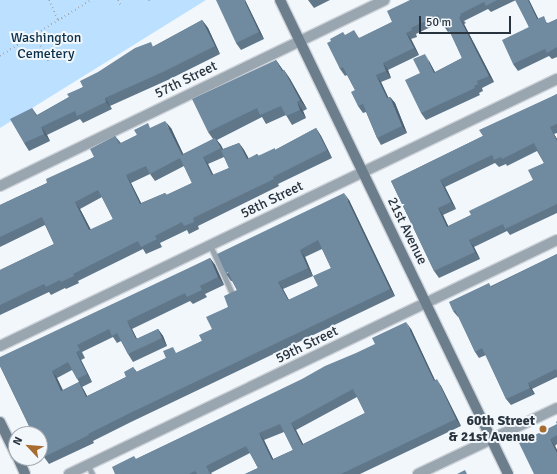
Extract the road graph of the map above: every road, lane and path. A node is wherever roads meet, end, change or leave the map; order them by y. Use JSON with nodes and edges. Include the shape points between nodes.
{"nodes":[{"id":1,"x":49,"y":0,"type":"edge"},
{"id":2,"x":90,"y":0,"type":"edge"},
{"id":3,"x":118,"y":0,"type":"edge"},
{"id":4,"x":280,"y":0,"type":"edge"},
{"id":5,"x":384,"y":0,"type":"edge"},
{"id":6,"x":121,"y":6,"type":"dead end"},
{"id":7,"x":58,"y":20,"type":"junction"},
{"id":8,"x":35,"y":35,"type":"junction"},
{"id":9,"x":300,"y":40,"type":"junction"},
{"id":10,"x":0,"y":56,"type":"edge"},
{"id":11,"x":48,"y":61,"type":"dead end"},
{"id":12,"x":557,"y":79,"type":"edge"},
{"id":13,"x":363,"y":172,"type":"junction"},
{"id":14,"x":0,"y":186,"type":"edge"},
{"id":15,"x":557,"y":240,"type":"edge"},
{"id":16,"x":210,"y":245,"type":"junction"},
{"id":17,"x":231,"y":291,"type":"edge"},
{"id":18,"x":426,"y":303,"type":"junction"},
{"id":19,"x":0,"y":346,"type":"edge"},
{"id":20,"x":557,"y":408,"type":"edge"},
{"id":21,"x":0,"y":422,"type":"edge"},
{"id":22,"x":8,"y":438,"type":"edge"},
{"id":23,"x":491,"y":439,"type":"junction"},
{"id":24,"x":90,"y":469,"type":"edge"},
{"id":25,"x":69,"y":474,"type":"edge"},
{"id":26,"x":418,"y":474,"type":"edge"},
{"id":27,"x":508,"y":474,"type":"edge"}],
"edges":[{"from":1,"to":7,"type":"path"},
{"from":2,"to":7,"type":"path"},
{"from":3,"to":6,"type":"path"},
{"from":4,"to":9,"type":"street","name":"21st Avenue"},
{"from":5,"to":9,"type":"street","name":"57th Street"},
{"from":7,"to":8,"type":"path"},
{"from":8,"to":10,"type":"path"},
{"from":8,"to":11,"type":"path"},
{"from":9,"to":13,"type":"street","name":"21st Avenue"},
{"from":9,"to":14,"type":"street","name":"57th Street"},
{"from":12,"to":13,"type":"street","name":"58th Street"},
{"from":13,"to":16,"type":"street","name":"58th Street"},
{"from":13,"to":18,"type":"street","name":"21st Avenue"},
{"from":15,"to":18,"type":"street","name":"59th Street"},
{"from":16,"to":17,"type":"lane"},
{"from":16,"to":19,"type":"street","name":"58th Street"},
{"from":18,"to":23,"type":"street","name":"21st Avenue"},
{"from":18,"to":24,"type":"street","name":"59th Street"},
{"from":20,"to":23,"type":"street"},
{"from":21,"to":22,"type":"street"},
{"from":23,"to":26,"type":"street"},
{"from":23,"to":27,"type":"street","name":"21st Avenue"},
{"from":24,"to":25,"type":"street","name":"59th Street"}]}
